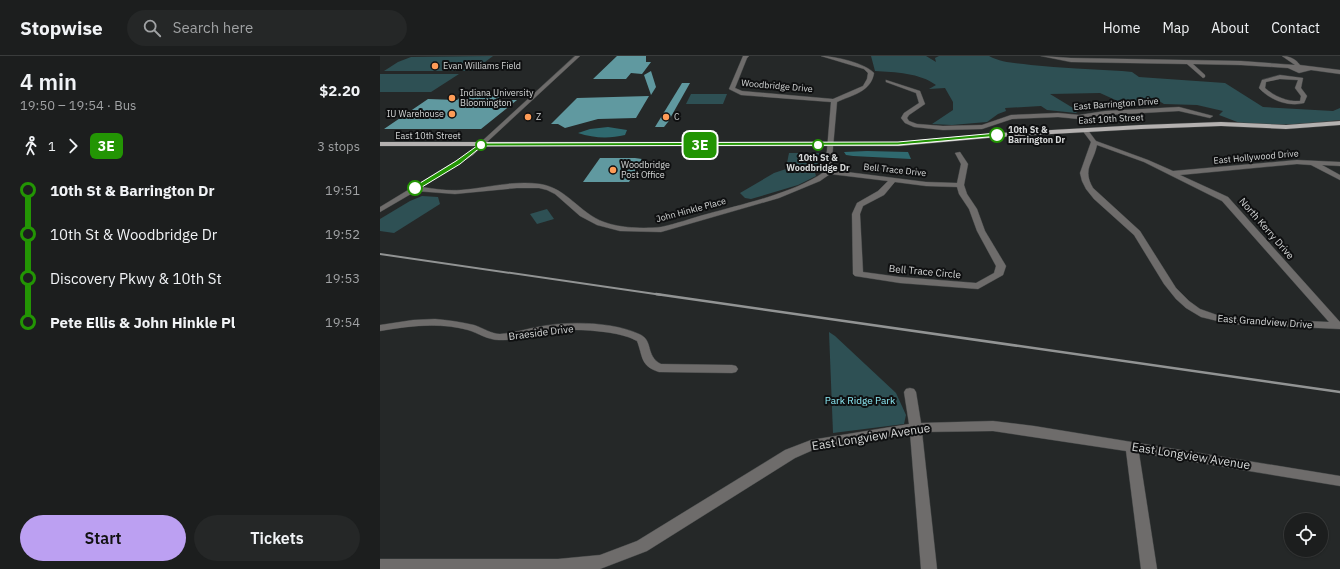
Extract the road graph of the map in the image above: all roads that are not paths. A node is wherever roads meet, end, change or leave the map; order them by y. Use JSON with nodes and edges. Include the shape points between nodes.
{"nodes":[{"id":1,"x":578,"y":56,"type":"edge"},
{"id":2,"x":748,"y":56,"type":"edge"},
{"id":3,"x":823,"y":56,"type":"edge"},
{"id":4,"x":1043,"y":56,"type":"edge"},
{"id":5,"x":1141,"y":56,"type":"edge"},
{"id":6,"x":1284,"y":56,"type":"edge"},
{"id":7,"x":1146,"y":62,"type":"junction"},
{"id":8,"x":1189,"y":63,"type":"junction"},
{"id":9,"x":1152,"y":67,"type":"dead end"},
{"id":10,"x":1299,"y":68,"type":"junction"},
{"id":11,"x":1340,"y":73,"type":"edge"},
{"id":12,"x":1203,"y":76,"type":"dead end"},
{"id":13,"x":1301,"y":79,"type":"junction"},
{"id":14,"x":888,"y":81,"type":"dead end"},
{"id":15,"x":834,"y":101,"type":"junction"},
{"id":16,"x":1210,"y":116,"type":"dead end"},
{"id":17,"x":1340,"y":123,"type":"edge"},
{"id":18,"x":943,"y":128,"type":"junction"},
{"id":19,"x":1085,"y":130,"type":"junction"},
{"id":20,"x":952,"y":139,"type":"junction"},
{"id":21,"x":1094,"y":142,"type":"junction"},
{"id":22,"x":380,"y":144,"type":"edge"},
{"id":23,"x":481,"y":145,"type":"junction"},
{"id":24,"x":831,"y":145,"type":"junction"},
{"id":25,"x":958,"y":153,"type":"dead end"},
{"id":26,"x":1310,"y":162,"type":"junction"},
{"id":27,"x":1340,"y":164,"type":"edge"},
{"id":28,"x":828,"y":172,"type":"junction"},
{"id":29,"x":1173,"y":173,"type":"junction"},
{"id":30,"x":1340,"y":178,"type":"edge"},
{"id":31,"x":893,"y":180,"type":"junction"},
{"id":32,"x":960,"y":185,"type":"junction"},
{"id":33,"x":415,"y":188,"type":"junction"},
{"id":34,"x":380,"y":210,"type":"edge"},
{"id":35,"x":1339,"y":326,"type":"edge"},
{"id":36,"x":380,"y":328,"type":"edge"},
{"id":37,"x":732,"y":369,"type":"dead end"},
{"id":38,"x":910,"y":392,"type":"dead end"},
{"id":39,"x":915,"y":428,"type":"junction"},
{"id":40,"x":1132,"y":447,"type":"junction"},
{"id":41,"x":1340,"y":481,"type":"edge"},
{"id":42,"x":380,"y":566,"type":"edge"},
{"id":43,"x":458,"y":568,"type":"edge"},
{"id":44,"x":929,"y":569,"type":"edge"},
{"id":45,"x":1150,"y":569,"type":"edge"}],
"edges":[{"from":1,"to":23,"type":"street"},
{"from":2,"to":15,"type":"street","name":"Woodbridge Drive","via":[[741,65],[732,89],[735,91]]},
{"from":3,"to":15,"type":"street","name":"Woodbridge Drive","via":[[862,66],[871,73],[865,87]]},
{"from":4,"to":7,"type":"street","via":[[1070,60]]},
{"from":5,"to":7,"type":"street"},
{"from":6,"to":10,"type":"street","via":[[1296,63]]},
{"from":7,"to":8,"type":"street"},
{"from":7,"to":9,"type":"street"},
{"from":8,"to":10,"type":"street","via":[[1242,63]]},
{"from":8,"to":12,"type":"street"},
{"from":10,"to":11,"type":"street"},
{"from":10,"to":13,"type":"street"},
{"from":13,"to":13,"type":"street","via":[[1298,88],[1304,98],[1300,103],[1276,97],[1266,92],[1262,86],[1264,81],[1271,78]]},
{"from":14,"to":18,"type":"street","name":"East Barrington Drive","via":[[913,89],[922,100],[922,104],[906,114],[904,118],[907,122],[921,127]]},
{"from":15,"to":24,"type":"street"},
{"from":16,"to":18,"type":"street","name":"East Barrington Drive","via":[[1179,109],[1098,113],[1079,117],[1058,115],[1011,118],[982,126]]},
{"from":17,"to":19,"type":"main road","name":"East 10th Street","via":[[1286,127],[1205,124]]},
{"from":18,"to":20,"type":"street"},
{"from":19,"to":20,"type":"main road","name":"East 10th Street"},
{"from":19,"to":21,"type":"street"},
{"from":20,"to":24,"type":"main road","name":"East 10th Street","via":[[898,144]]},
{"from":21,"to":29,"type":"street","name":"North Kerry Drive"},
{"from":21,"to":35,"type":"street","name":"East Grandview Drive","via":[[1093,151],[1084,169],[1084,179],[1099,199],[1132,226],[1181,300],[1210,317],[1225,320]]},
{"from":22,"to":23,"type":"main road","name":"East 10th Street"},
{"from":23,"to":24,"type":"main road","name":"East 10th Street"},
{"from":23,"to":33,"type":"street"},
{"from":24,"to":28,"type":"street"},
{"from":25,"to":32,"type":"street","via":[[965,164]]},
{"from":26,"to":27,"type":"street","name":"East Hollywood Drive"},
{"from":26,"to":29,"type":"street","name":"East Hollywood Drive"},
{"from":26,"to":30,"type":"street"},
{"from":28,"to":31,"type":"street","name":"Bell Trace Drive"},
{"from":28,"to":33,"type":"street","name":"John Hinkle Place","via":[[814,183],[796,190],[656,230],[614,228],[599,224],[560,195],[549,189],[532,186],[450,192]]},
{"from":29,"to":35,"type":"street","name":"North Kerry Drive","via":[[1229,202]]},
{"from":31,"to":32,"type":"street","name":"Bell Trace Drive"},
{"from":31,"to":32,"type":"street","name":"Bell Trace Circle","via":[[881,193],[860,205],[856,214],[858,274],[978,286],[998,276],[1001,266],[981,231]]},
{"from":33,"to":34,"type":"street"},
{"from":36,"to":37,"type":"street","name":"Braeside Drive","via":[[407,323],[440,322],[468,326],[498,337],[543,329],[582,327],[637,337],[643,342],[648,363],[659,368]]},
{"from":38,"to":39,"type":"street"},
{"from":39,"to":40,"type":"street","name":"East Longview Avenue","via":[[1008,427]]},
{"from":39,"to":43,"type":"street","name":"East Longview Avenue","via":[[804,448],[790,454],[642,546],[600,562],[558,566]]},
{"from":39,"to":44,"type":"street"},
{"from":40,"to":41,"type":"street","name":"East Longview Avenue"},
{"from":40,"to":45,"type":"street"},
{"from":42,"to":43,"type":"street","name":"East Longview Avenue"}]}
